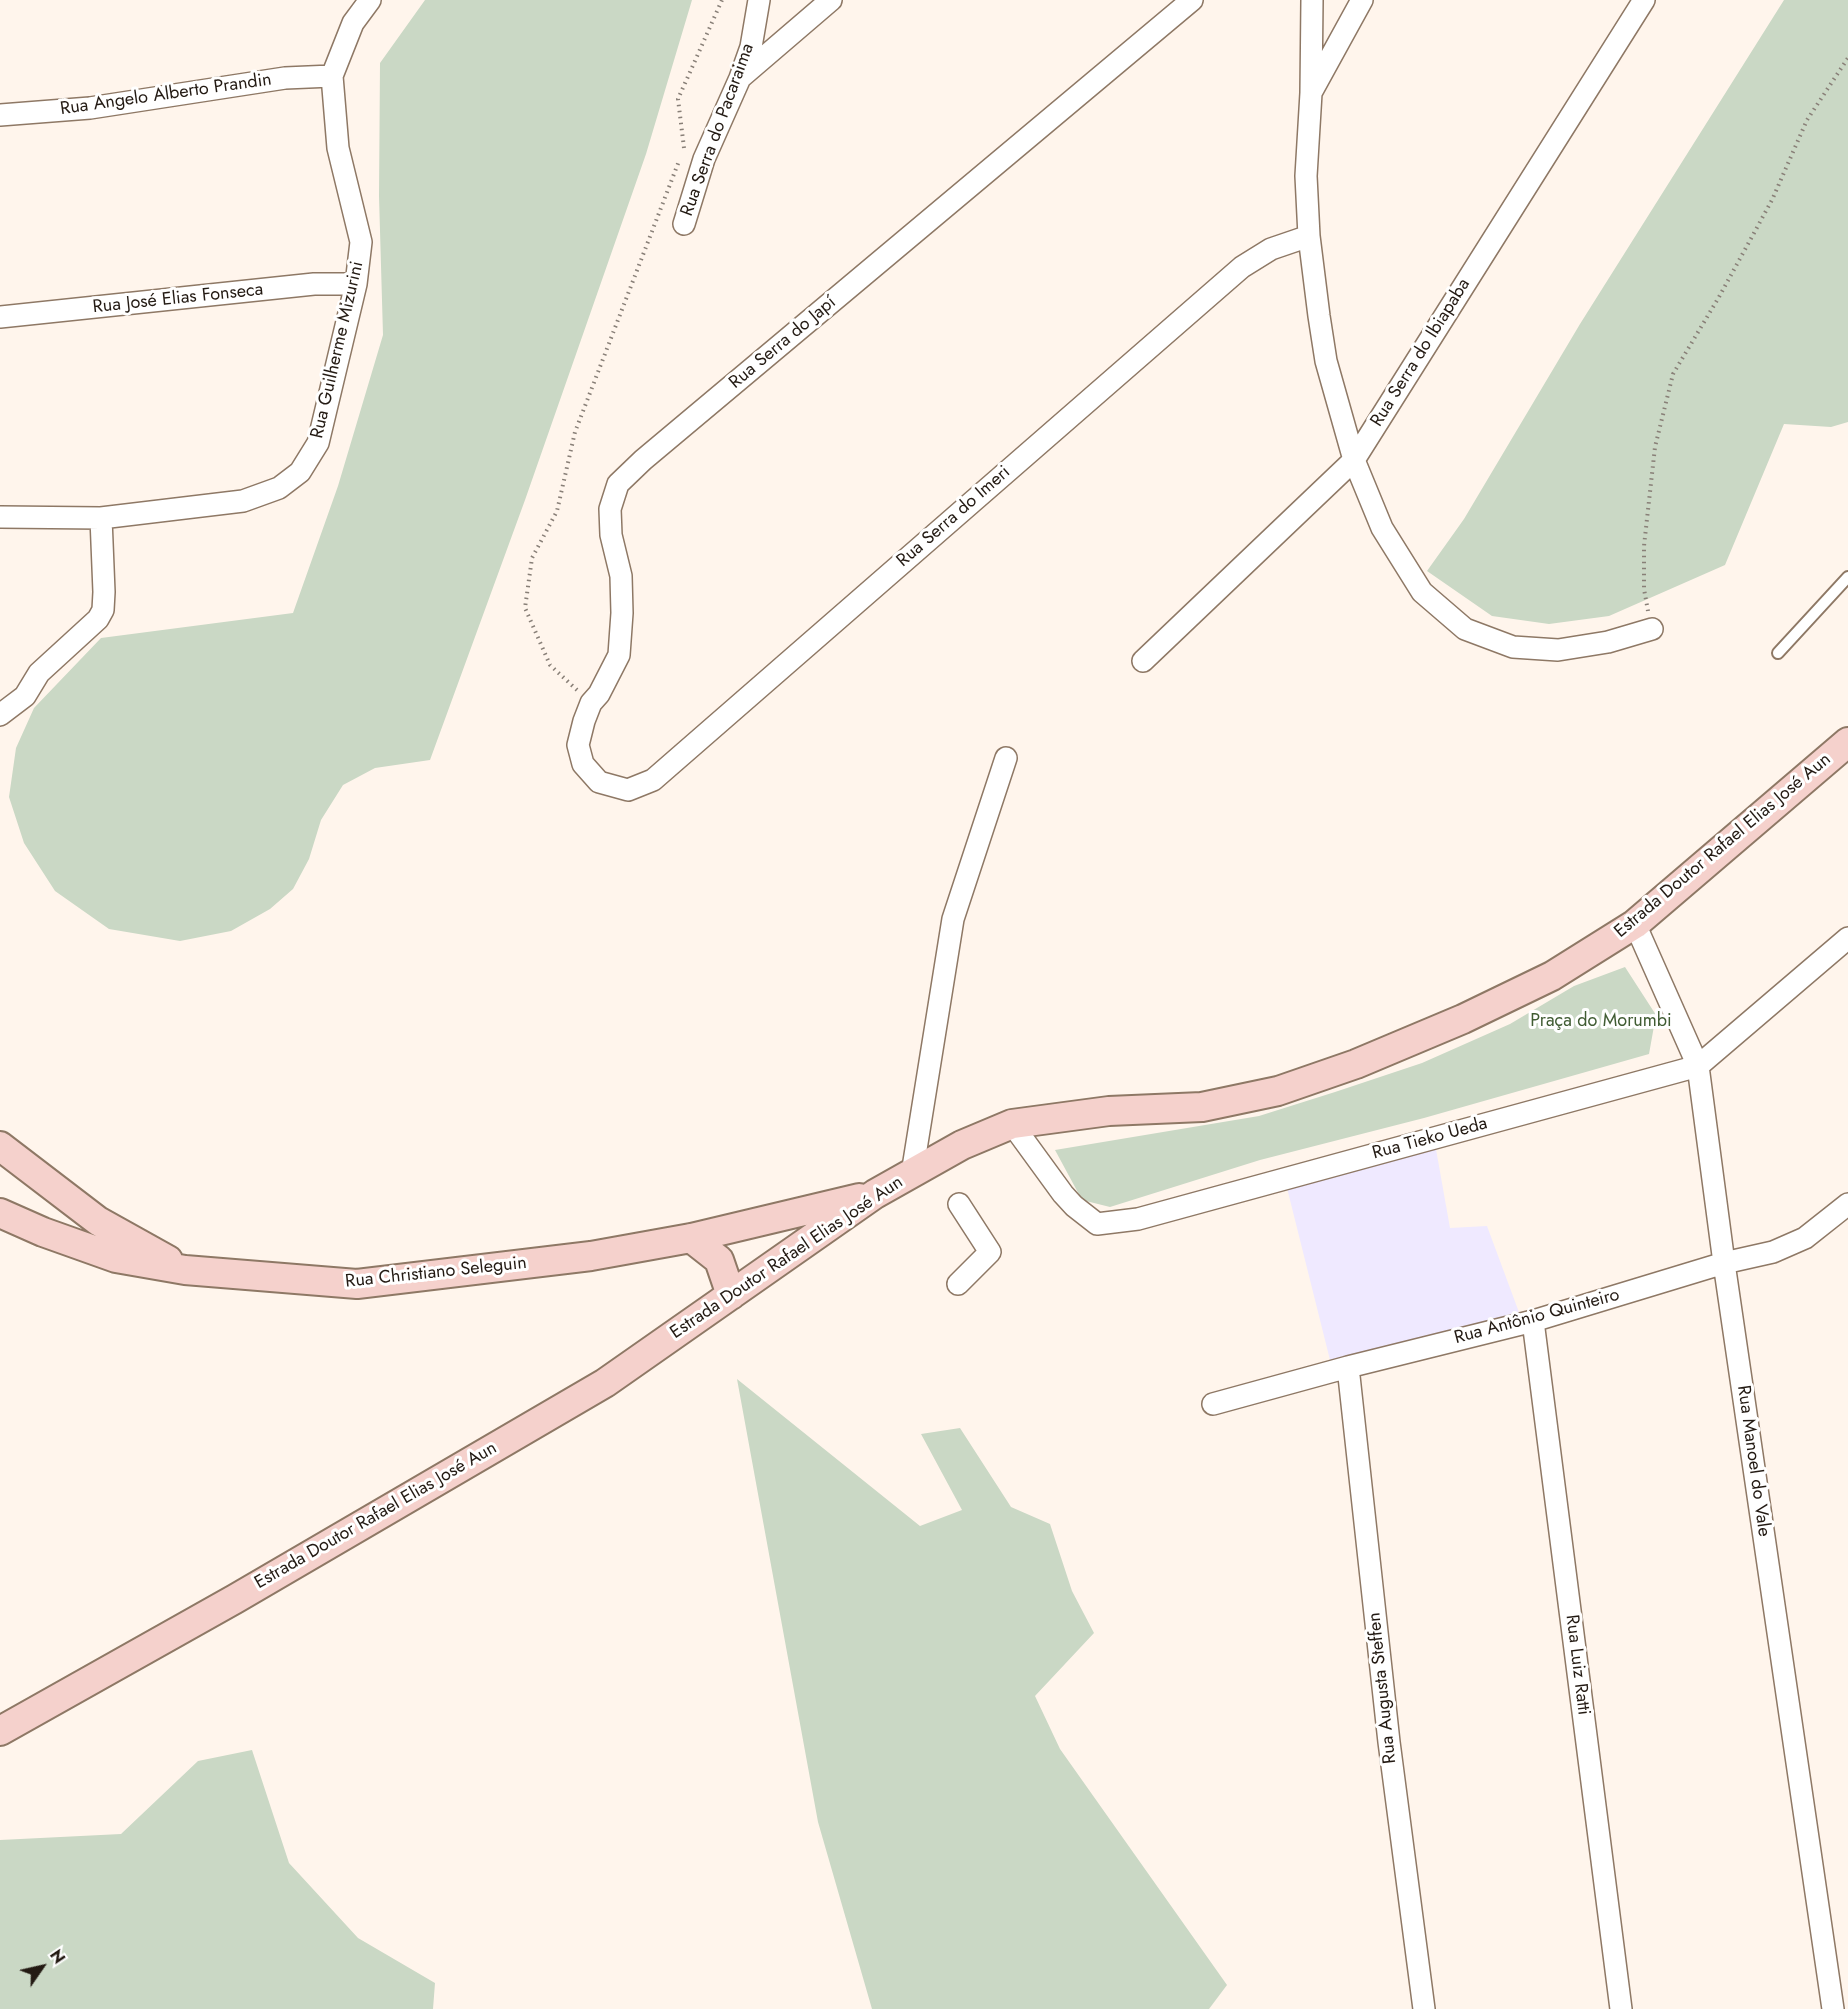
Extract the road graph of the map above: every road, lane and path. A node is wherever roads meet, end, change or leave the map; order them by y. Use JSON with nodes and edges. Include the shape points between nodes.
{"nodes":[{"id":1,"x":370,"y":0,"type":"edge"},
{"id":2,"x":722,"y":0,"type":"edge"},
{"id":3,"x":759,"y":0,"type":"edge"},
{"id":4,"x":831,"y":0,"type":"edge"},
{"id":5,"x":1192,"y":0,"type":"edge"},
{"id":6,"x":1312,"y":0,"type":"edge"},
{"id":7,"x":1362,"y":0,"type":"edge"},
{"id":8,"x":1644,"y":0,"type":"edge"},
{"id":9,"x":1848,"y":58,"type":"edge"},
{"id":10,"x":332,"y":76,"type":"junction"},
{"id":11,"x":740,"y":78,"type":"junction"},
{"id":12,"x":1311,"y":93,"type":"junction"},
{"id":13,"x":0,"y":115,"type":"edge"},
{"id":14,"x":684,"y":224,"type":"dead end"},
{"id":15,"x":1310,"y":236,"type":"junction"},
{"id":16,"x":356,"y":284,"type":"junction"},
{"id":17,"x":0,"y":317,"type":"edge"},
{"id":18,"x":1354,"y":460,"type":"junction"},
{"id":19,"x":0,"y":517,"type":"edge"},
{"id":20,"x":101,"y":518,"type":"junction"},
{"id":21,"x":1848,"y":577,"type":"edge"},
{"id":22,"x":1652,"y":629,"type":"joint"},
{"id":23,"x":1778,"y":653,"type":"dead end"},
{"id":24,"x":1143,"y":661,"type":"dead end"},
{"id":25,"x":591,"y":703,"type":"junction"},
{"id":26,"x":0,"y":715,"type":"edge"},
{"id":27,"x":1848,"y":742,"type":"edge"},
{"id":28,"x":1006,"y":758,"type":"dead end"},
{"id":29,"x":599,"y":782,"type":"joint"},
{"id":30,"x":1635,"y":924,"type":"junction"},
{"id":31,"x":1848,"y":938,"type":"edge"},
{"id":32,"x":1698,"y":1066,"type":"junction"},
{"id":33,"x":1012,"y":1124,"type":"junction"},
{"id":34,"x":0,"y":1146,"type":"edge"},
{"id":35,"x":912,"y":1174,"type":"junction"},
{"id":36,"x":875,"y":1194,"type":"junction"},
{"id":37,"x":959,"y":1204,"type":"dead end"},
{"id":38,"x":1848,"y":1204,"type":"edge"},
{"id":39,"x":0,"y":1213,"type":"edge"},
{"id":40,"x":690,"y":1238,"type":"junction"},
{"id":41,"x":1724,"y":1263,"type":"junction"},
{"id":42,"x":185,"y":1270,"type":"junction"},
{"id":43,"x":958,"y":1284,"type":"dead end"},
{"id":44,"x":731,"y":1295,"type":"junction"},
{"id":45,"x":1533,"y":1321,"type":"junction"},
{"id":46,"x":1348,"y":1367,"type":"junction"},
{"id":47,"x":1213,"y":1404,"type":"dead end"},
{"id":48,"x":0,"y":1731,"type":"edge"},
{"id":49,"x":1424,"y":2009,"type":"edge"},
{"id":50,"x":1621,"y":2009,"type":"edge"},
{"id":51,"x":1833,"y":2009,"type":"edge"}],
"edges":[{"from":1,"to":10,"type":"street","name":"Rua Guilherme Mizurini","via":[[353,23]]},
{"from":2,"to":25,"type":"path","via":[[678,99],[685,148],[575,432],[557,511],[532,558],[525,608],[550,664]]},
{"from":3,"to":11,"type":"street","name":"Rua Serra do Pacaraima"},
{"from":4,"to":11,"type":"street"},
{"from":5,"to":25,"type":"street","name":"Rua Serra do Japí","via":[[618,484],[610,509],[611,535],[621,576],[619,655]]},
{"from":6,"to":12,"type":"street"},
{"from":7,"to":12,"type":"street"},
{"from":8,"to":18,"type":"street","name":"Rua Serra do Ibiapaba"},
{"from":9,"to":22,"type":"path","via":[[1807,120],[1772,200],[1673,374],[1655,447],[1644,546],[1644,589]]},
{"from":10,"to":13,"type":"street","name":"Rua Angelo Alberto Prandin","via":[[285,78],[90,108]]},
{"from":10,"to":16,"type":"street","name":"Rua Guilherme Mizurini","via":[[338,148],[361,242]]},
{"from":11,"to":14,"type":"street","name":"Rua Serra do Pacaraima","via":[[704,159]]},
{"from":12,"to":15,"type":"street","via":[[1306,176]]},
{"from":15,"to":18,"type":"street","via":[[1326,362]]},
{"from":15,"to":29,"type":"street","name":"Rua Serra do Imeri","via":[[1271,249],[1242,267],[654,780],[628,790]]},
{"from":16,"to":17,"type":"street","name":"Rua José Elias Fonseca","via":[[314,284]]},
{"from":16,"to":20,"type":"street","name":"Rua Guilherme Mizurini","via":[[318,443],[300,472],[279,488],[243,501]]},
{"from":18,"to":22,"type":"street","via":[[1382,528],[1422,592],[1465,629],[1513,647],[1558,650],[1608,642]]},
{"from":18,"to":24,"type":"street","name":"Rua Serra do Ibiapaba"},
{"from":19,"to":20,"type":"street","name":"Rua Guilherme Mizurini"},
{"from":20,"to":26,"type":"street","via":[[103,610],[39,673],[25,696]]},
{"from":21,"to":23,"type":"lane"},
{"from":25,"to":29,"type":"street","name":"Rua Serra do Japí","via":[[578,745],[583,764]]},
{"from":27,"to":30,"type":"main road","name":"Estrada Doutor Rafael Elias José Aun"},
{"from":28,"to":35,"type":"street","via":[[953,919]]},
{"from":30,"to":32,"type":"street","name":"Rua Manoel do Vale"},
{"from":30,"to":33,"type":"main road","name":"Estrada Doutor Rafael Elias José Aun","via":[[1552,976],[1463,1019],[1356,1064],[1278,1091],[1202,1107],[1109,1112]]},
{"from":31,"to":32,"type":"street","name":"Rua Tieko Ueda"},
{"from":32,"to":33,"type":"street","name":"Rua Tieko Ueda","via":[[1138,1219],[1097,1224],[1063,1194]]},
{"from":32,"to":41,"type":"street","name":"Rua Manoel do Vale"},
{"from":33,"to":35,"type":"main road","name":"Estrada Doutor Rafael Elias José Aun","via":[[962,1145]]},
{"from":34,"to":42,"type":"main road","via":[[98,1221]]},
{"from":35,"to":36,"type":"main road","name":"Estrada Doutor Rafael Elias José Aun"},
{"from":36,"to":40,"type":"main road","name":"Rua Christiano Seleguin"},
{"from":36,"to":44,"type":"main road","name":"Estrada Doutor Rafael Elias José Aun"},
{"from":37,"to":43,"type":"street","via":[[990,1252]]},
{"from":38,"to":41,"type":"street","name":"Rua Antônio Quinteiro","via":[[1805,1238],[1773,1252]]},
{"from":39,"to":42,"type":"main road","name":"Rua Christiano Seleguin","via":[[116,1258]]},
{"from":40,"to":42,"type":"main road","name":"Rua Christiano Seleguin","via":[[591,1256],[357,1284]]},
{"from":40,"to":44,"type":"main road","via":[[719,1260]]},
{"from":41,"to":45,"type":"street","name":"Rua Antônio Quinteiro"},
{"from":41,"to":51,"type":"street","name":"Rua Manoel do Vale"},
{"from":44,"to":48,"type":"main road","name":"Estrada Doutor Rafael Elias José Aun","via":[[605,1383]]},
{"from":45,"to":46,"type":"street","name":"Rua Antônio Quinteiro"},
{"from":45,"to":50,"type":"street","name":"Rua Luiz Ratti"},
{"from":46,"to":47,"type":"street","name":"Rua Antônio Quinteiro"},
{"from":46,"to":49,"type":"street","name":"Rua Augusta Steffen","via":[[1389,1742]]}]}
